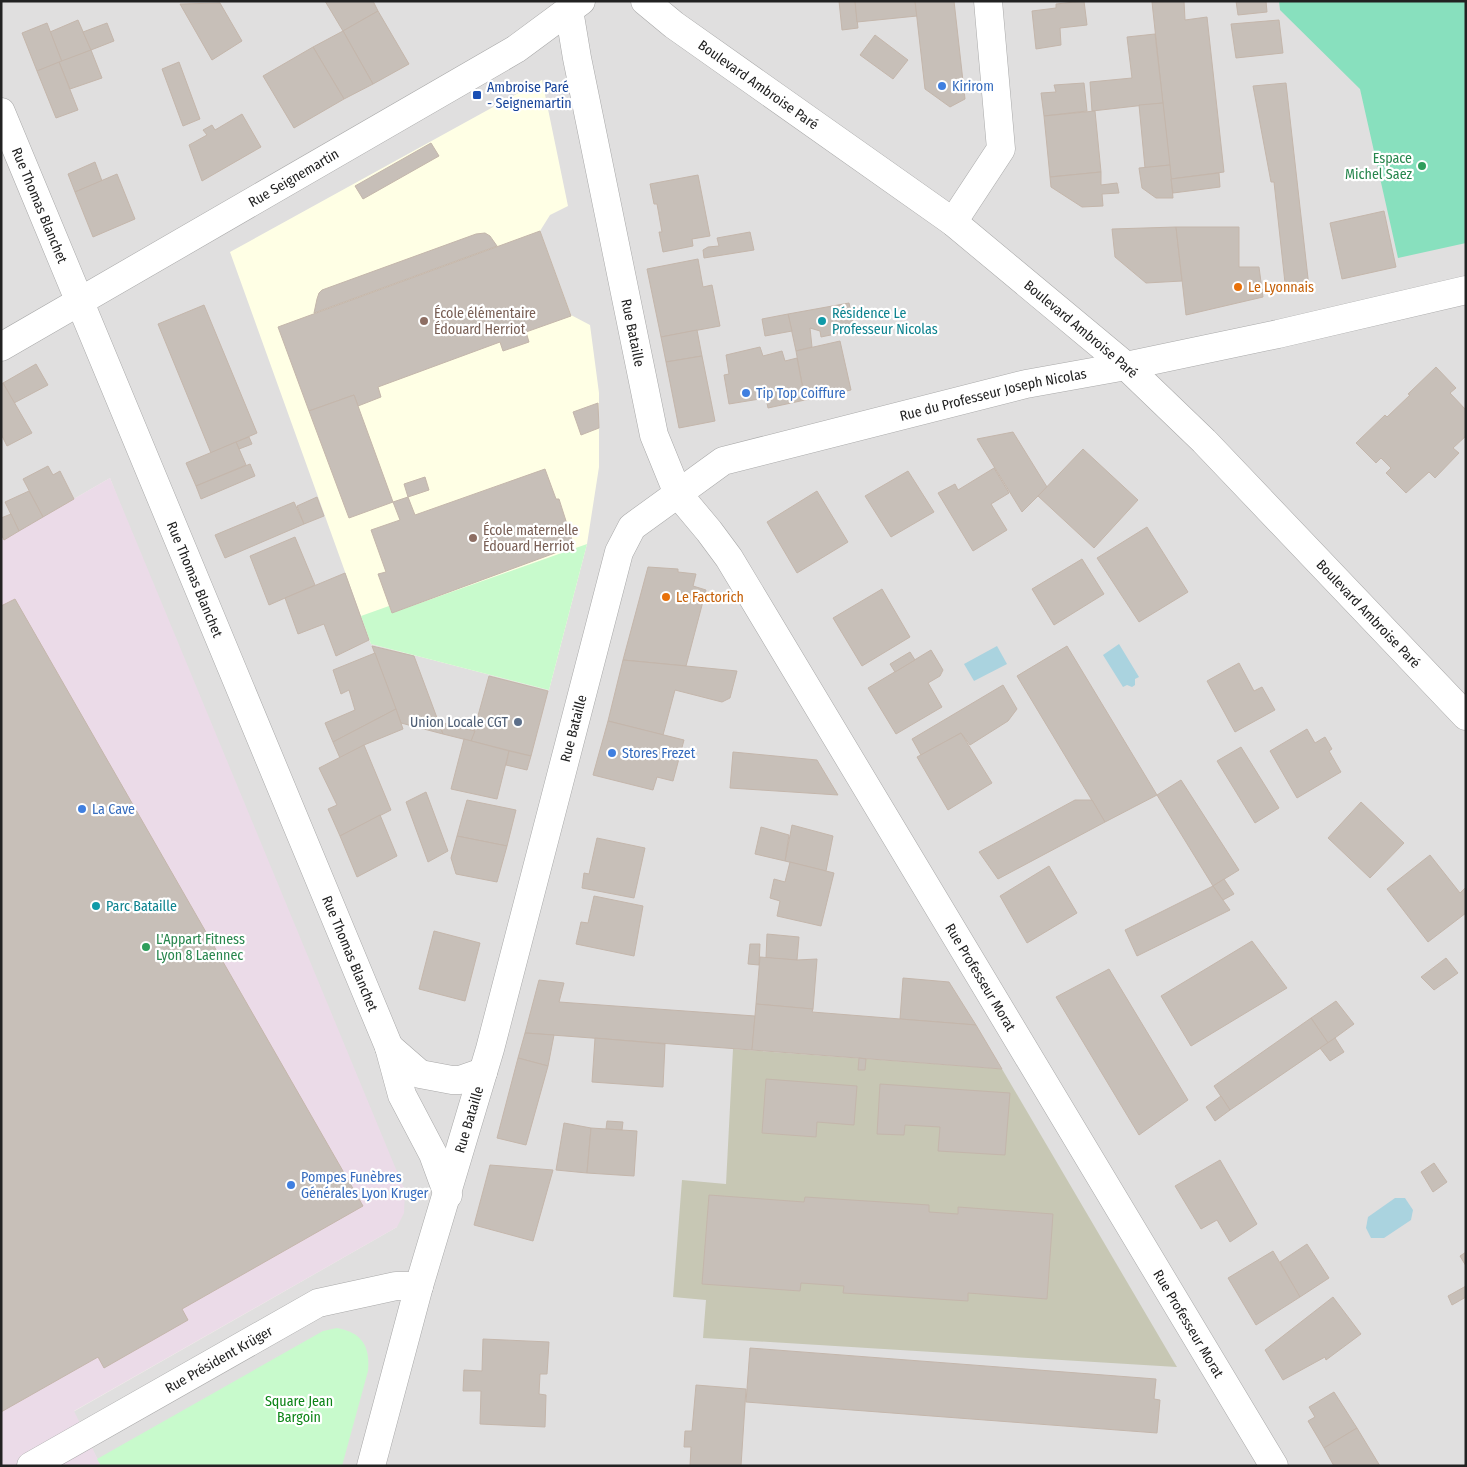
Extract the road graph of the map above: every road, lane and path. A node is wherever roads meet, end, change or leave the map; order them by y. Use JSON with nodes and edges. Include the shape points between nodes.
{"nodes":[{"id":1,"x":645,"y":1,"type":"edge"},
{"id":2,"x":988,"y":1,"type":"edge"},
{"id":3,"x":575,"y":6,"type":"edge"},
{"id":4,"x":1,"y":112,"type":"edge"},
{"id":5,"x":953,"y":222,"type":"junction"},
{"id":6,"x":1466,"y":290,"type":"edge"},
{"id":7,"x":80,"y":302,"type":"junction"},
{"id":8,"x":1,"y":348,"type":"edge"},
{"id":9,"x":1126,"y":366,"type":"junction"},
{"id":10,"x":678,"y":494,"type":"junction"},
{"id":11,"x":1466,"y":716,"type":"edge"},
{"id":12,"x":389,"y":1047,"type":"junction"},
{"id":13,"x":483,"y":1072,"type":"junction"},
{"id":14,"x":448,"y":1195,"type":"junction"},
{"id":15,"x":420,"y":1286,"type":"junction"},
{"id":16,"x":31,"y":1466,"type":"edge"},
{"id":17,"x":371,"y":1466,"type":"edge"},
{"id":18,"x":1274,"y":1466,"type":"edge"}],
"edges":[{"from":1,"to":5,"type":"street","name":"Boulevard Ambroise Paré","via":[[674,25]]},
{"from":2,"to":5,"type":"street","via":[[1000,149]]},
{"from":3,"to":7,"type":"street","name":"Rue Seignemartin","via":[[516,49]]},
{"from":3,"to":10,"type":"street","name":"Rue Bataille","via":[[577,58],[654,435]]},
{"from":4,"to":7,"type":"street","name":"Rue Thomas Blanchet"},
{"from":5,"to":9,"type":"street","name":"Boulevard Ambroise Paré"},
{"from":6,"to":9,"type":"street","name":"Rue du Professeur Joseph Nicolas"},
{"from":7,"to":8,"type":"street","name":"Rue Seignemartin"},
{"from":7,"to":12,"type":"street","name":"Rue Thomas Blanchet"},
{"from":9,"to":10,"type":"street","name":"Rue du Professeur Joseph Nicolas","via":[[1026,384],[723,461]]},
{"from":9,"to":11,"type":"street","name":"Boulevard Ambroise Paré","via":[[1204,441]]},
{"from":10,"to":13,"type":"street","name":"Rue Bataille","via":[[632,527],[619,552]]},
{"from":10,"to":18,"type":"street","name":"Rue Professeur Morat","via":[[729,558]]},
{"from":12,"to":13,"type":"street","name":"Rue Thomas Blanchet","via":[[420,1074],[460,1080]]},
{"from":12,"to":14,"type":"street","name":"Rue Thomas Blanchet","via":[[402,1095],[433,1154]]},
{"from":13,"to":14,"type":"street","name":"Rue Bataille"},
{"from":14,"to":15,"type":"street","name":"Rue Bataille"},
{"from":15,"to":16,"type":"street","name":"Rue Président Krüger","via":[[396,1286],[318,1303]]},
{"from":15,"to":17,"type":"street","name":"Rue Bataille"}]}
